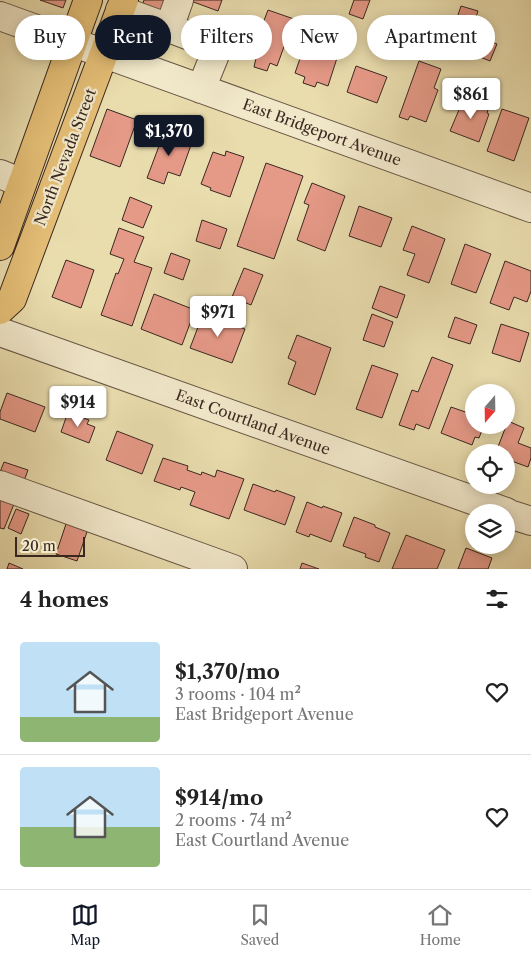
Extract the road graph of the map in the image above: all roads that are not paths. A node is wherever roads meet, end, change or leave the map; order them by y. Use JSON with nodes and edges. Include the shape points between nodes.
{"nodes":[{"id":1,"x":88,"y":0,"type":"edge"},
{"id":2,"x":179,"y":0,"type":"edge"},
{"id":3,"x":122,"y":5,"type":"edge"},
{"id":4,"x":83,"y":15,"type":"edge"},
{"id":5,"x":142,"y":15,"type":"edge"},
{"id":6,"x":0,"y":16,"type":"edge"},
{"id":7,"x":15,"y":21,"type":"edge"},
{"id":8,"x":171,"y":22,"type":"edge"},
{"id":9,"x":171,"y":29,"type":"edge"},
{"id":10,"x":65,"y":60,"type":"edge"},
{"id":11,"x":102,"y":60,"type":"edge"},
{"id":12,"x":121,"y":60,"type":"edge"},
{"id":13,"x":202,"y":89,"type":"junction"},
{"id":14,"x":11,"y":179,"type":"edge"},
{"id":15,"x":531,"y":208,"type":"edge"},
{"id":16,"x":0,"y":246,"type":"edge"},
{"id":17,"x":0,"y":310,"type":"edge"},
{"id":18,"x":0,"y":332,"type":"edge"},
{"id":19,"x":0,"y":485,"type":"edge"},
{"id":20,"x":484,"y":504,"type":"edge"},
{"id":21,"x":515,"y":515,"type":"edge"},
{"id":22,"x":531,"y":521,"type":"edge"},
{"id":23,"x":232,"y":569,"type":"edge"}],
"edges":[{"from":1,"to":4,"type":"main road","name":"North Nevada Street"},
{"from":2,"to":8,"type":"street"},
{"from":3,"to":5,"type":"street"},
{"from":6,"to":7,"type":"street","name":"East Bridgeport Avenue"},
{"from":9,"to":13,"type":"street","via":[[218,46]]},
{"from":10,"to":14,"type":"main road","name":"North Nevada Street"},
{"from":11,"to":17,"type":"main road","name":"North Nevada Street","via":[[12,300]]},
{"from":12,"to":13,"type":"street","name":"East Bridgeport Avenue"},
{"from":13,"to":15,"type":"street","name":"East Bridgeport Avenue"},
{"from":14,"to":16,"type":"main road","name":"North Nevada Street"},
{"from":18,"to":20,"type":"street","name":"East Courtland Avenue"},
{"from":19,"to":23,"type":"street"},
{"from":21,"to":22,"type":"street","name":"East Courtland Avenue"}]}
